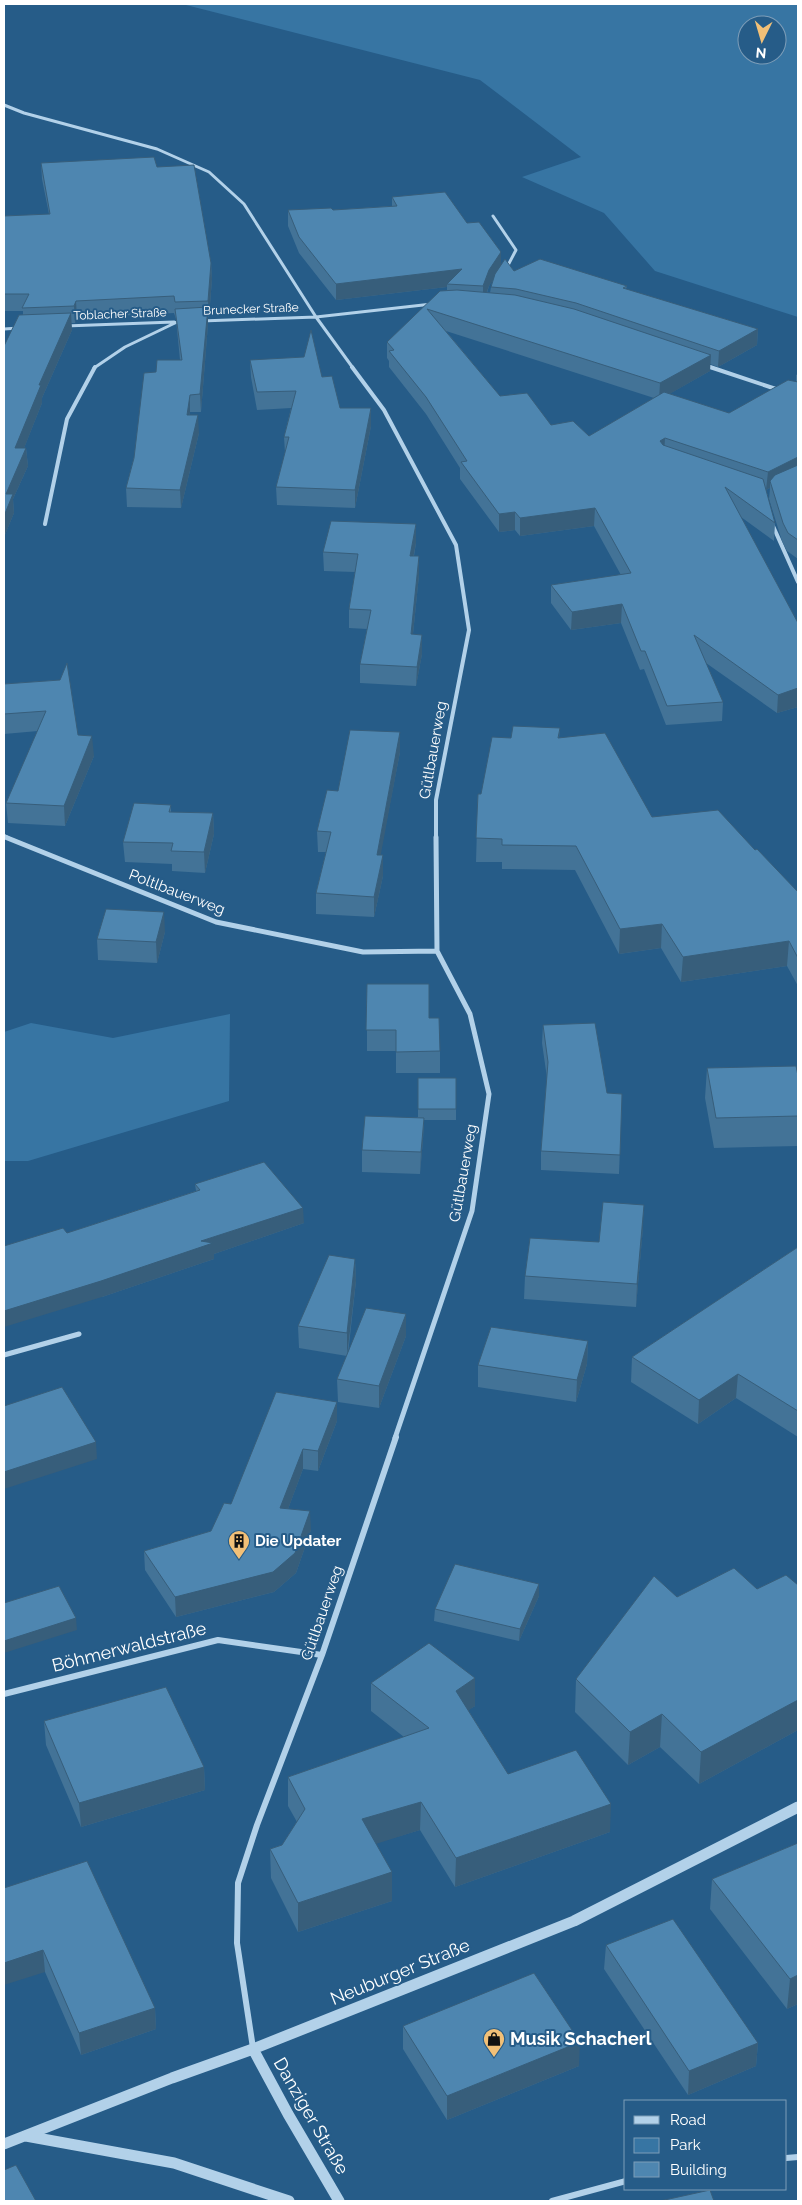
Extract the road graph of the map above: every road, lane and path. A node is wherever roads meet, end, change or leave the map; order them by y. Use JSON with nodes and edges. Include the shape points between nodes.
{"nodes":[{"id":1,"x":4,"y":105,"type":"edge"},
{"id":2,"x":493,"y":216,"type":"dead end"},
{"id":3,"x":502,"y":275,"type":"edge"},
{"id":4,"x":434,"y":304,"type":"edge"},
{"id":5,"x":316,"y":317,"type":"junction"},
{"id":6,"x":177,"y":322,"type":"junction"},
{"id":7,"x":187,"y":322,"type":"edge"},
{"id":8,"x":197,"y":322,"type":"edge"},
{"id":9,"x":62,"y":327,"type":"edge"},
{"id":10,"x":23,"y":328,"type":"edge"},
{"id":11,"x":4,"y":329,"type":"edge"},
{"id":12,"x":696,"y":363,"type":"edge"},
{"id":13,"x":781,"y":391,"type":"edge"},
{"id":14,"x":770,"y":520,"type":"edge"},
{"id":15,"x":45,"y":524,"type":"dead end"},
{"id":16,"x":798,"y":582,"type":"edge"},
{"id":17,"x":4,"y":836,"type":"edge"},
{"id":18,"x":437,"y":951,"type":"junction"},
{"id":19,"x":80,"y":1334,"type":"dead end"},
{"id":20,"x":4,"y":1356,"type":"edge"},
{"id":21,"x":322,"y":1654,"type":"junction"},
{"id":22,"x":4,"y":1694,"type":"edge"},
{"id":23,"x":798,"y":1807,"type":"edge"},
{"id":24,"x":253,"y":2049,"type":"junction"},
{"id":25,"x":26,"y":2136,"type":"junction"},
{"id":26,"x":4,"y":2144,"type":"edge"},
{"id":27,"x":624,"y":2182,"type":"edge"},
{"id":28,"x":289,"y":2201,"type":"edge"},
{"id":29,"x":339,"y":2201,"type":"edge"},
{"id":30,"x":552,"y":2201,"type":"edge"}],
"edges":[{"from":1,"to":5,"type":"street","name":"Gütlbauerweg","via":[[157,149],[209,172],[244,204]]},
{"from":2,"to":3,"type":"street","via":[[516,250]]},
{"from":4,"to":5,"type":"street","name":"Brunecker Straße"},
{"from":5,"to":8,"type":"street","name":"Brunecker Straße"},
{"from":5,"to":18,"type":"street","name":"Gütlbauerweg","via":[[384,410],[456,544],[469,630],[436,800]]},
{"from":6,"to":7,"type":"street","name":"Brunecker Straße"},
{"from":6,"to":9,"type":"street","name":"Toblacher Straße"},
{"from":6,"to":15,"type":"street","name":"Brunecker Straße","via":[[125,347],[95,367],[67,419]]},
{"from":10,"to":11,"type":"street"},
{"from":12,"to":13,"type":"street"},
{"from":14,"to":16,"type":"street"},
{"from":17,"to":18,"type":"street","name":"Poltlbauerweg","via":[[216,922],[363,952]]},
{"from":18,"to":21,"type":"street","name":"Gütlbauerweg","via":[[470,1014],[489,1094],[472,1211]]},
{"from":19,"to":20,"type":"street"},
{"from":21,"to":22,"type":"street","name":"Böhmerwaldstraße","via":[[218,1640]]},
{"from":21,"to":24,"type":"street","name":"Gütlbauerweg","via":[[238,1883],[237,1943]]},
{"from":23,"to":24,"type":"street","name":"Neuburger Straße","via":[[574,1921]]},
{"from":24,"to":25,"type":"street","name":"Neuburger Straße"},
{"from":24,"to":29,"type":"street","name":"Danziger Straße"},
{"from":25,"to":26,"type":"street","name":"Neuburger Straße"},
{"from":25,"to":28,"type":"street","via":[[174,2163]]},
{"from":27,"to":30,"type":"street"}]}
